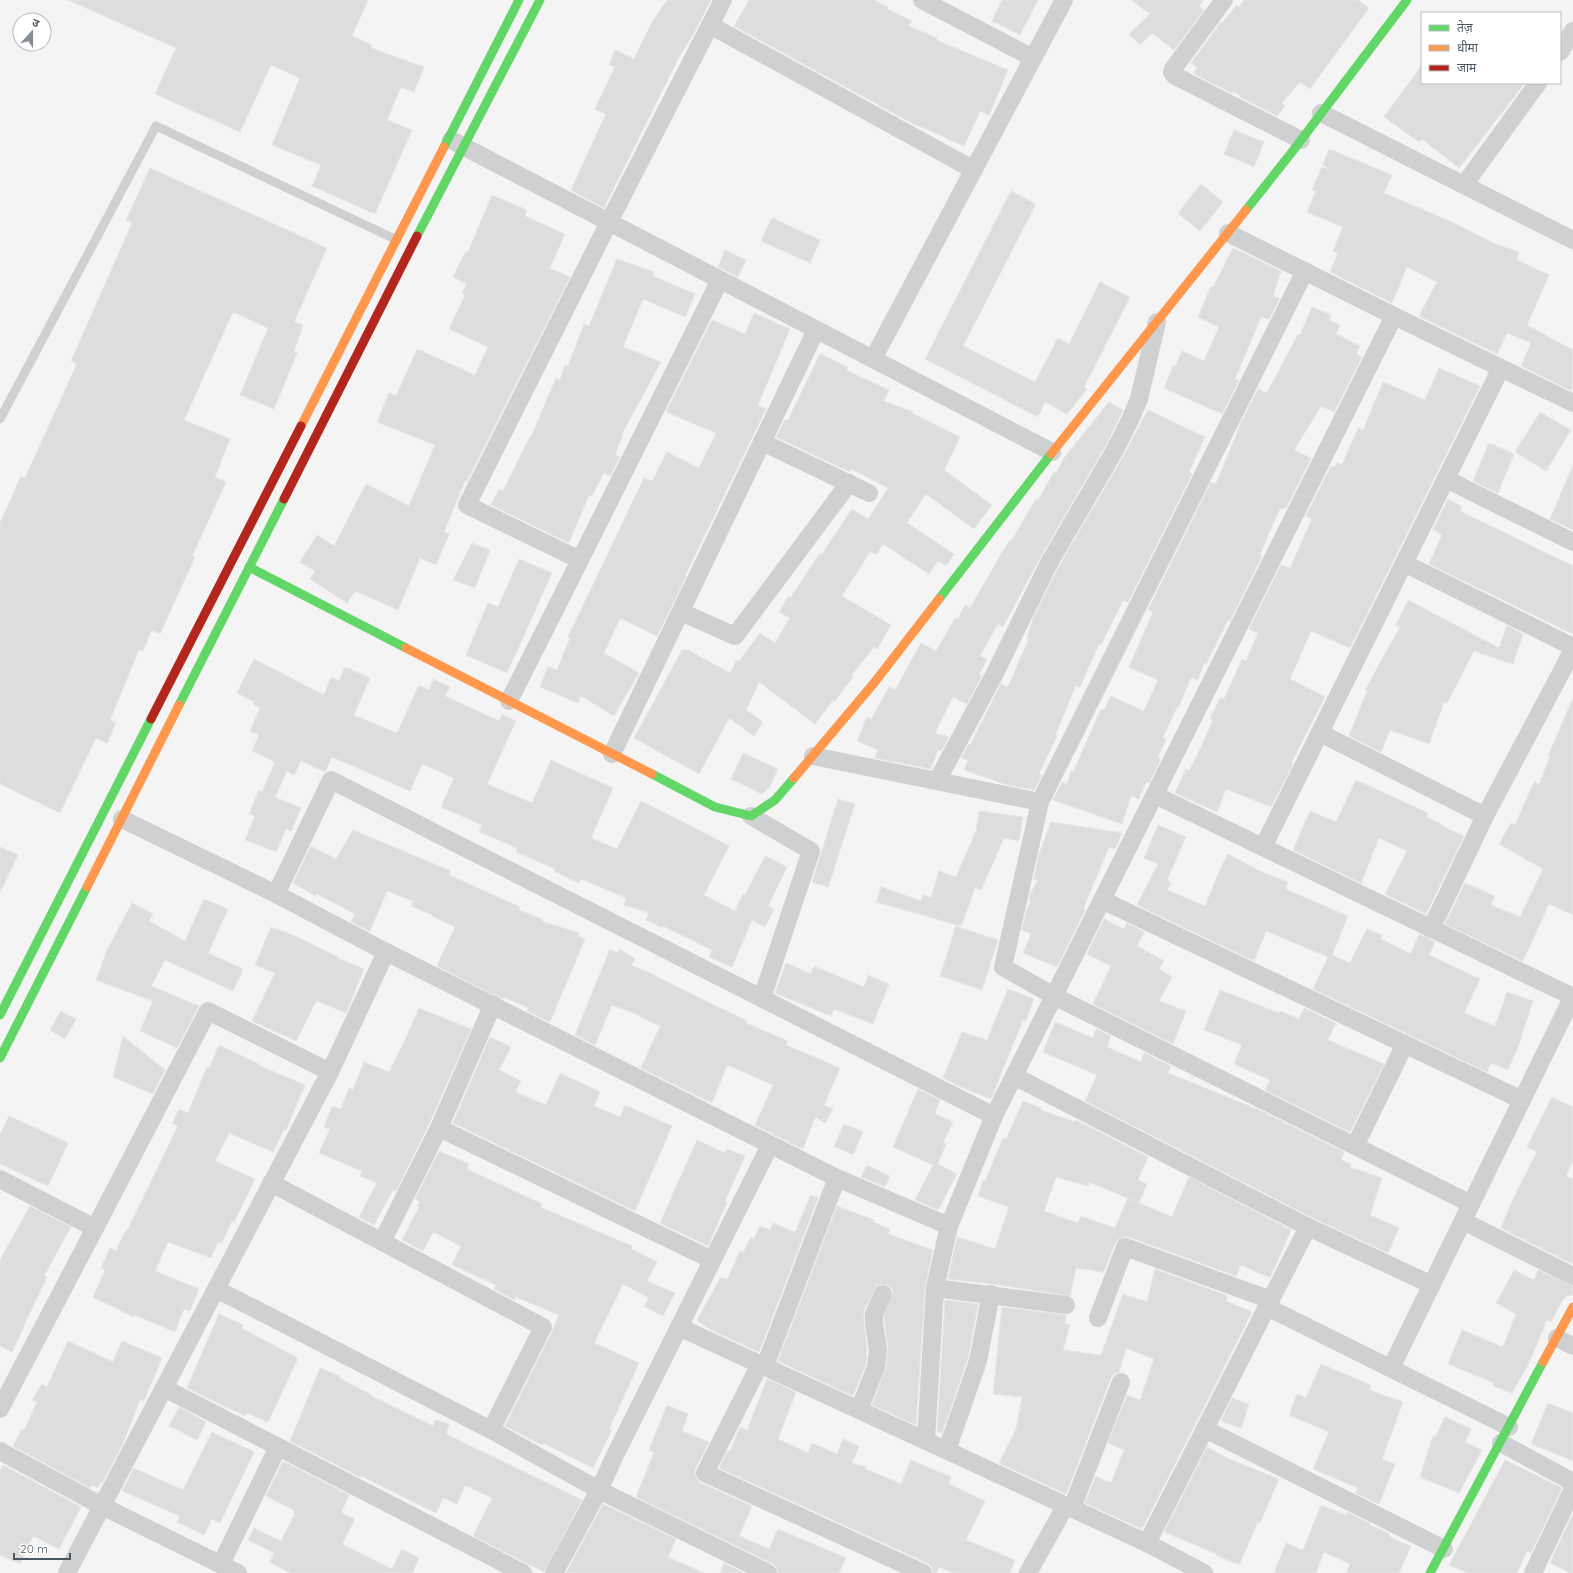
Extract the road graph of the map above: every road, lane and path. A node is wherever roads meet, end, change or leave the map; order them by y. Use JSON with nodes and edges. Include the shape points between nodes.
{"nodes":[{"id":1,"x":519,"y":0,"type":"edge"},
{"id":2,"x":540,"y":0,"type":"edge"},
{"id":3,"x":723,"y":0,"type":"edge"},
{"id":4,"x":922,"y":0,"type":"edge"},
{"id":5,"x":1064,"y":0,"type":"edge"},
{"id":6,"x":1224,"y":0,"type":"edge"},
{"id":7,"x":1407,"y":0,"type":"edge"},
{"id":8,"x":710,"y":25,"type":"junction"},
{"id":9,"x":1573,"y":31,"type":"edge"},
{"id":10,"x":1565,"y":53,"type":"edge"},
{"id":11,"x":1033,"y":58,"type":"junction"},
{"id":12,"x":1537,"y":84,"type":"edge"},
{"id":13,"x":1321,"y":113,"type":"junction"},
{"id":14,"x":1301,"y":140,"type":"junction"},
{"id":15,"x":456,"y":142,"type":"junction"},
{"id":16,"x":974,"y":170,"type":"junction"},
{"id":17,"x":1464,"y":185,"type":"junction"},
{"id":18,"x":609,"y":222,"type":"junction"},
{"id":19,"x":1228,"y":233,"type":"junction"},
{"id":20,"x":397,"y":240,"type":"junction"},
{"id":21,"x":1573,"y":240,"type":"edge"},
{"id":22,"x":1304,"y":271,"type":"junction"},
{"id":23,"x":720,"y":280,"type":"junction"},
{"id":24,"x":1394,"y":316,"type":"junction"},
{"id":25,"x":1158,"y":320,"type":"junction"},
{"id":26,"x":816,"y":330,"type":"junction"},
{"id":27,"x":873,"y":359,"type":"junction"},
{"id":28,"x":1501,"y":368,"type":"junction"},
{"id":29,"x":1573,"y":403,"type":"edge"},
{"id":30,"x":0,"y":419,"type":"edge"},
{"id":31,"x":762,"y":442,"type":"junction"},
{"id":32,"x":1052,"y":452,"type":"junction"},
{"id":33,"x":1446,"y":479,"type":"junction"},
{"id":34,"x":849,"y":483,"type":"junction"},
{"id":35,"x":869,"y":493,"type":"dead end"},
{"id":36,"x":1573,"y":542,"type":"edge"},
{"id":37,"x":580,"y":560,"type":"junction"},
{"id":38,"x":1404,"y":563,"type":"junction"},
{"id":39,"x":249,"y":568,"type":"junction"},
{"id":40,"x":680,"y":612,"type":"junction"},
{"id":41,"x":1573,"y":649,"type":"edge"},
{"id":42,"x":509,"y":701,"type":"junction"},
{"id":43,"x":1320,"y":733,"type":"junction"},
{"id":44,"x":612,"y":754,"type":"junction"},
{"id":45,"x":813,"y":756,"type":"junction"},
{"id":46,"x":937,"y":781,"type":"junction"},
{"id":47,"x":1155,"y":795,"type":"junction"},
{"id":48,"x":1040,"y":802,"type":"junction"},
{"id":49,"x":751,"y":816,"type":"junction"},
{"id":50,"x":1485,"y":816,"type":"junction"},
{"id":51,"x":122,"y":818,"type":"junction"},
{"id":52,"x":1263,"y":848,"type":"junction"},
{"id":53,"x":276,"y":894,"type":"junction"},
{"id":54,"x":1102,"y":900,"type":"junction"},
{"id":55,"x":1431,"y":929,"type":"junction"},
{"id":56,"x":386,"y":952,"type":"junction"},
{"id":57,"x":1054,"y":996,"type":"junction"},
{"id":58,"x":1573,"y":997,"type":"edge"},
{"id":59,"x":762,"y":998,"type":"junction"},
{"id":60,"x":493,"y":1004,"type":"junction"},
{"id":61,"x":0,"y":1015,"type":"edge"},
{"id":62,"x":1404,"y":1044,"type":"junction"},
{"id":63,"x":0,"y":1058,"type":"edge"},
{"id":64,"x":330,"y":1072,"type":"junction"},
{"id":65,"x":1014,"y":1076,"type":"junction"},
{"id":66,"x":1522,"y":1100,"type":"junction"},
{"id":67,"x":994,"y":1116,"type":"junction"},
{"id":68,"x":439,"y":1128,"type":"junction"},
{"id":69,"x":770,"y":1145,"type":"junction"},
{"id":70,"x":1355,"y":1146,"type":"junction"},
{"id":71,"x":837,"y":1178,"type":"junction"},
{"id":72,"x":0,"y":1179,"type":"edge"},
{"id":73,"x":271,"y":1183,"type":"junction"},
{"id":74,"x":1471,"y":1204,"type":"junction"},
{"id":75,"x":1463,"y":1221,"type":"junction"},
{"id":76,"x":949,"y":1226,"type":"junction"},
{"id":77,"x":1308,"y":1227,"type":"junction"},
{"id":78,"x":95,"y":1228,"type":"junction"},
{"id":79,"x":382,"y":1242,"type":"junction"},
{"id":80,"x":712,"y":1260,"type":"junction"},
{"id":81,"x":1573,"y":1276,"type":"edge"},
{"id":82,"x":1432,"y":1285,"type":"junction"},
{"id":83,"x":935,"y":1288,"type":"junction"},
{"id":84,"x":216,"y":1289,"type":"junction"},
{"id":85,"x":883,"y":1294,"type":"dead end"},
{"id":86,"x":991,"y":1294,"type":"junction"},
{"id":87,"x":1269,"y":1304,"type":"junction"},
{"id":88,"x":1066,"y":1305,"type":"dead end"},
{"id":89,"x":1573,"y":1307,"type":"edge"},
{"id":90,"x":1098,"y":1318,"type":"dead end"},
{"id":91,"x":679,"y":1326,"type":"junction"},
{"id":92,"x":1557,"y":1338,"type":"junction"},
{"id":93,"x":1573,"y":1346,"type":"edge"},
{"id":94,"x":763,"y":1365,"type":"junction"},
{"id":95,"x":1391,"y":1368,"type":"junction"},
{"id":96,"x":1121,"y":1382,"type":"dead end"},
{"id":97,"x":164,"y":1388,"type":"junction"},
{"id":98,"x":0,"y":1409,"type":"edge"},
{"id":99,"x":859,"y":1410,"type":"junction"},
{"id":100,"x":1509,"y":1427,"type":"junction"},
{"id":101,"x":1205,"y":1429,"type":"junction"},
{"id":102,"x":491,"y":1430,"type":"junction"},
{"id":103,"x":926,"y":1441,"type":"junction"},
{"id":104,"x":1501,"y":1443,"type":"junction"},
{"id":105,"x":278,"y":1447,"type":"junction"},
{"id":106,"x":947,"y":1450,"type":"junction"},
{"id":107,"x":0,"y":1451,"type":"edge"},
{"id":108,"x":1573,"y":1482,"type":"edge"},
{"id":109,"x":1573,"y":1489,"type":"edge"},
{"id":110,"x":599,"y":1490,"type":"junction"},
{"id":111,"x":102,"y":1506,"type":"junction"},
{"id":112,"x":1069,"y":1507,"type":"junction"},
{"id":113,"x":1147,"y":1543,"type":"junction"},
{"id":114,"x":1444,"y":1549,"type":"junction"},
{"id":115,"x":221,"y":1564,"type":"junction"},
{"id":116,"x":901,"y":1568,"type":"edge"},
{"id":117,"x":67,"y":1573,"type":"edge"},
{"id":118,"x":238,"y":1573,"type":"edge"},
{"id":119,"x":523,"y":1573,"type":"edge"},
{"id":120,"x":554,"y":1573,"type":"edge"},
{"id":121,"x":768,"y":1573,"type":"edge"},
{"id":122,"x":923,"y":1573,"type":"edge"},
{"id":123,"x":1028,"y":1573,"type":"edge"},
{"id":124,"x":1204,"y":1573,"type":"edge"},
{"id":125,"x":1430,"y":1573,"type":"edge"},
{"id":126,"x":1533,"y":1573,"type":"edge"}],
"edges":[{"from":1,"to":15,"type":"street"},
{"from":2,"to":15,"type":"street"},
{"from":3,"to":8,"type":"street"},
{"from":4,"to":11,"type":"street"},
{"from":5,"to":11,"type":"street"},
{"from":6,"to":14,"type":"street","via":[[1172,72],[1175,76]]},
{"from":7,"to":13,"type":"street"},
{"from":8,"to":16,"type":"street"},
{"from":8,"to":18,"type":"street"},
{"from":9,"to":10,"type":"street"},
{"from":11,"to":16,"type":"street"},
{"from":12,"to":17,"type":"street"},
{"from":13,"to":14,"type":"street"},
{"from":13,"to":17,"type":"street"},
{"from":14,"to":19,"type":"street"},
{"from":15,"to":18,"type":"street"},
{"from":15,"to":20,"type":"street"},
{"from":15,"to":39,"type":"street"},
{"from":16,"to":27,"type":"street"},
{"from":17,"to":21,"type":"street"},
{"from":18,"to":23,"type":"street"},
{"from":18,"to":37,"type":"street","via":[[466,505]]},
{"from":19,"to":22,"type":"street"},
{"from":19,"to":25,"type":"street"},
{"from":20,"to":30,"type":"lane","via":[[156,126]]},
{"from":20,"to":61,"type":"street"},
{"from":22,"to":24,"type":"street"},
{"from":22,"to":48,"type":"street"},
{"from":23,"to":26,"type":"street"},
{"from":23,"to":37,"type":"street"},
{"from":24,"to":28,"type":"street"},
{"from":24,"to":47,"type":"street"},
{"from":25,"to":32,"type":"street"},
{"from":25,"to":46,"type":"street","via":[[1139,399],[1130,420],[1048,563],[994,677]]},
{"from":26,"to":27,"type":"street"},
{"from":26,"to":31,"type":"street"},
{"from":27,"to":32,"type":"street"},
{"from":28,"to":29,"type":"street"},
{"from":28,"to":33,"type":"street"},
{"from":31,"to":34,"type":"street"},
{"from":31,"to":40,"type":"street"},
{"from":32,"to":45,"type":"street"},
{"from":33,"to":36,"type":"street"},
{"from":33,"to":38,"type":"street"},
{"from":34,"to":35,"type":"street"},
{"from":34,"to":40,"type":"street","via":[[735,636]]},
{"from":37,"to":42,"type":"street"},
{"from":38,"to":41,"type":"street"},
{"from":38,"to":43,"type":"street"},
{"from":39,"to":42,"type":"street"},
{"from":39,"to":51,"type":"street"},
{"from":40,"to":44,"type":"street"},
{"from":41,"to":50,"type":"street"},
{"from":42,"to":44,"type":"street"},
{"from":43,"to":50,"type":"street"},
{"from":43,"to":52,"type":"street"},
{"from":44,"to":49,"type":"street","via":[[715,807]]},
{"from":45,"to":46,"type":"street"},
{"from":45,"to":49,"type":"street","via":[[775,800]]},
{"from":46,"to":48,"type":"street"},
{"from":47,"to":52,"type":"street"},
{"from":47,"to":54,"type":"street"},
{"from":48,"to":57,"type":"street","via":[[1003,967]]},
{"from":49,"to":59,"type":"street","via":[[811,851]]},
{"from":50,"to":55,"type":"street"},
{"from":51,"to":53,"type":"street"},
{"from":51,"to":63,"type":"street"},
{"from":52,"to":55,"type":"street"},
{"from":53,"to":56,"type":"street"},
{"from":53,"to":59,"type":"street","via":[[331,780]]},
{"from":54,"to":57,"type":"street"},
{"from":54,"to":62,"type":"street"},
{"from":55,"to":58,"type":"street"},
{"from":56,"to":60,"type":"street"},
{"from":56,"to":64,"type":"street"},
{"from":57,"to":65,"type":"street"},
{"from":57,"to":70,"type":"street"},
{"from":58,"to":66,"type":"street"},
{"from":59,"to":67,"type":"street"},
{"from":60,"to":68,"type":"street"},
{"from":60,"to":69,"type":"street"},
{"from":62,"to":66,"type":"street"},
{"from":62,"to":70,"type":"street"},
{"from":64,"to":73,"type":"street"},
{"from":64,"to":78,"type":"street","via":[[208,1011]]},
{"from":65,"to":67,"type":"street"},
{"from":65,"to":77,"type":"street"},
{"from":66,"to":74,"type":"street"},
{"from":67,"to":76,"type":"street"},
{"from":68,"to":79,"type":"street"},
{"from":68,"to":80,"type":"street"},
{"from":69,"to":71,"type":"street"},
{"from":69,"to":80,"type":"street"},
{"from":70,"to":74,"type":"street"},
{"from":71,"to":76,"type":"street"},
{"from":71,"to":94,"type":"street"},
{"from":72,"to":78,"type":"street"},
{"from":73,"to":79,"type":"street"},
{"from":73,"to":84,"type":"street"},
{"from":74,"to":75,"type":"street"},
{"from":75,"to":81,"type":"street"},
{"from":75,"to":82,"type":"street"},
{"from":76,"to":83,"type":"street"},
{"from":77,"to":82,"type":"street"},
{"from":77,"to":87,"type":"street"},
{"from":78,"to":98,"type":"street"},
{"from":79,"to":102,"type":"street","via":[[543,1327]]},
{"from":80,"to":91,"type":"street"},
{"from":82,"to":95,"type":"street"},
{"from":83,"to":86,"type":"street"},
{"from":83,"to":103,"type":"street"},
{"from":84,"to":97,"type":"street"},
{"from":84,"to":102,"type":"street"},
{"from":85,"to":99,"type":"street","via":[[874,1314],[878,1350],[876,1367]]},
{"from":86,"to":88,"type":"street"},
{"from":86,"to":106,"type":"street","via":[[978,1362]]},
{"from":87,"to":90,"type":"street","via":[[1125,1247]]},
{"from":87,"to":95,"type":"street"},
{"from":87,"to":101,"type":"street"},
{"from":89,"to":92,"type":"street"},
{"from":91,"to":94,"type":"street"},
{"from":91,"to":110,"type":"street"},
{"from":92,"to":93,"type":"street"},
{"from":92,"to":100,"type":"street"},
{"from":94,"to":99,"type":"street"},
{"from":94,"to":116,"type":"street","via":[[705,1473]]},
{"from":95,"to":100,"type":"street"},
{"from":96,"to":112,"type":"street"},
{"from":97,"to":105,"type":"street"},
{"from":97,"to":111,"type":"street"},
{"from":99,"to":103,"type":"street"},
{"from":100,"to":104,"type":"street"},
{"from":101,"to":113,"type":"street"},
{"from":101,"to":114,"type":"street"},
{"from":102,"to":110,"type":"street"},
{"from":103,"to":106,"type":"street"},
{"from":104,"to":108,"type":"street"},
{"from":104,"to":114,"type":"street"},
{"from":105,"to":115,"type":"street"},
{"from":105,"to":119,"type":"street"},
{"from":106,"to":112,"type":"street"},
{"from":107,"to":111,"type":"street"},
{"from":109,"to":126,"type":"street"},
{"from":110,"to":120,"type":"street"},
{"from":110,"to":121,"type":"street"},
{"from":111,"to":115,"type":"street"},
{"from":111,"to":117,"type":"street"},
{"from":112,"to":113,"type":"street"},
{"from":112,"to":123,"type":"street"},
{"from":113,"to":124,"type":"street"},
{"from":114,"to":125,"type":"street"},
{"from":115,"to":118,"type":"street"},
{"from":116,"to":122,"type":"street"}]}
